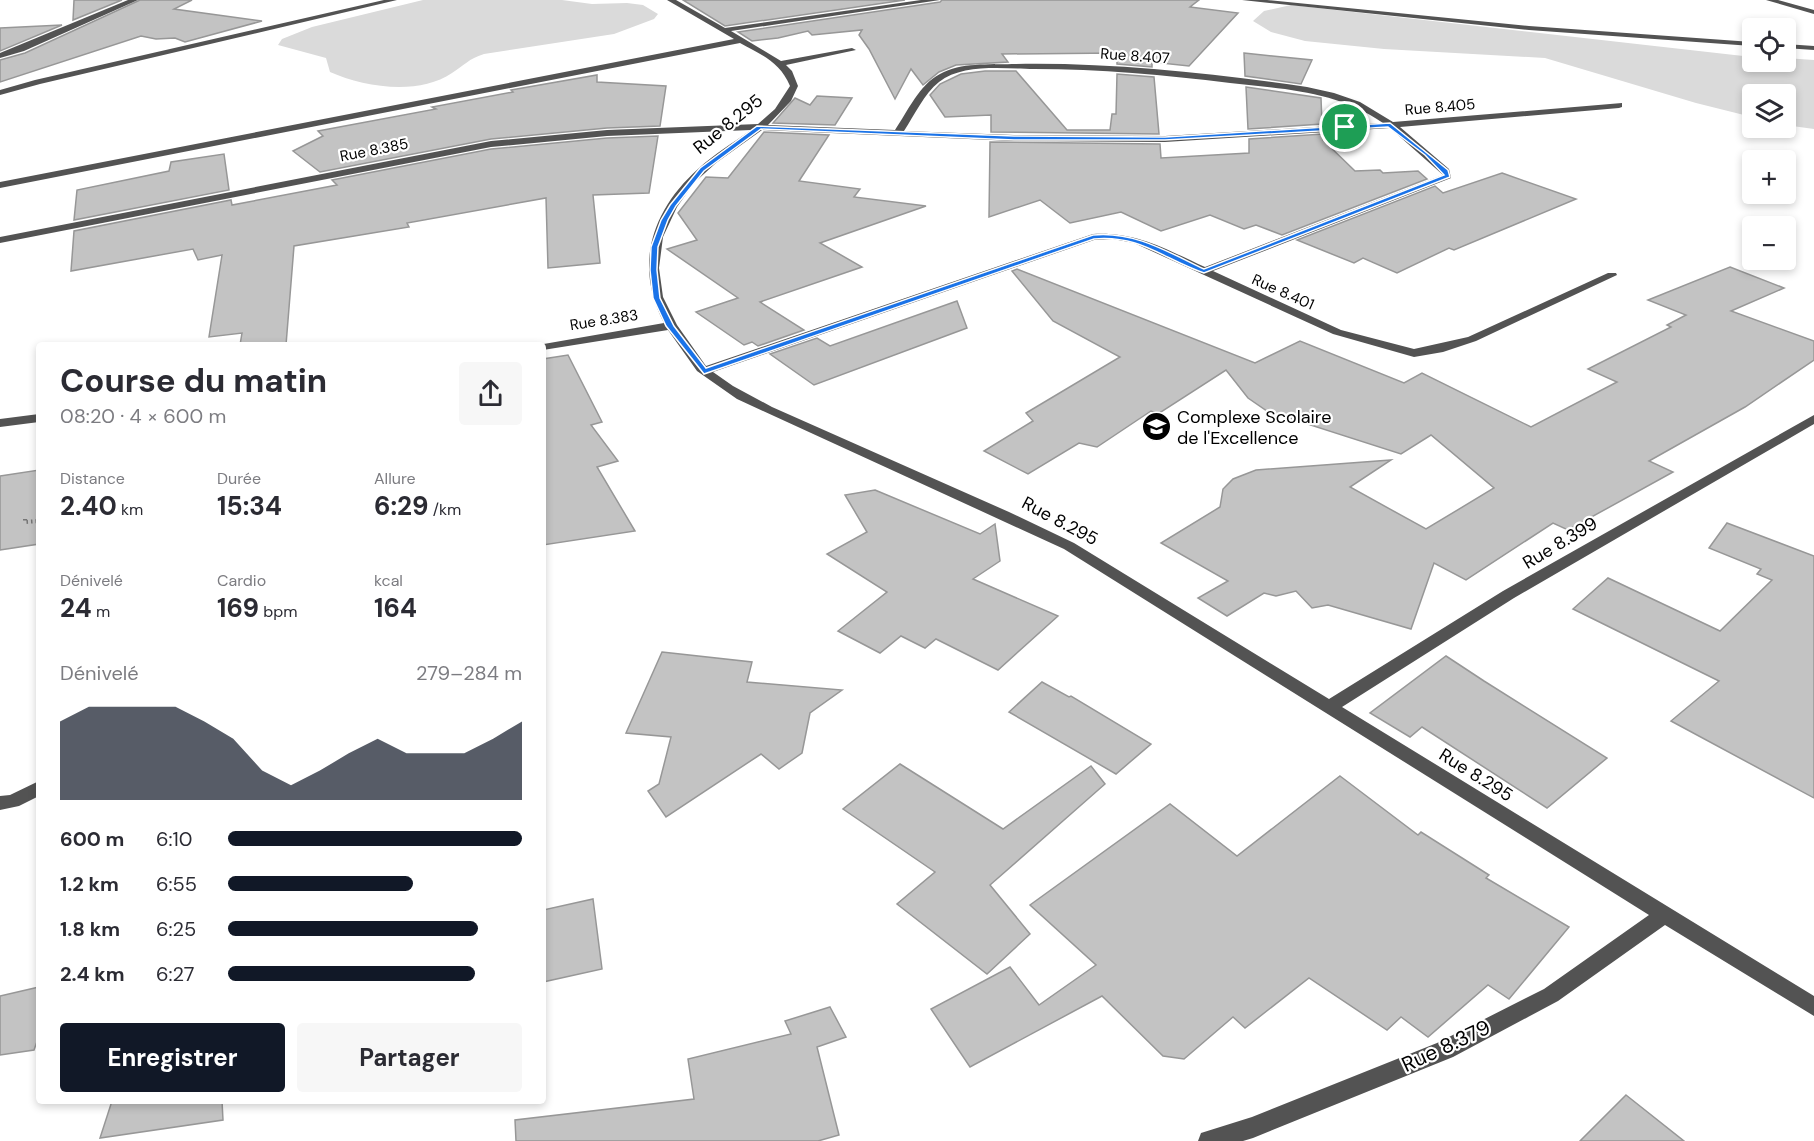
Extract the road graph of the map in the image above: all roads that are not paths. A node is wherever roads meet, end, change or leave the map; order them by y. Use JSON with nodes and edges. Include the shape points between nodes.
{"nodes":[{"id":1,"x":134,"y":0,"type":"edge"},
{"id":2,"x":393,"y":0,"type":"edge"},
{"id":3,"x":671,"y":0,"type":"edge"},
{"id":4,"x":936,"y":0,"type":"edge"},
{"id":5,"x":1246,"y":0,"type":"edge"},
{"id":6,"x":1770,"y":0,"type":"edge"},
{"id":7,"x":1814,"y":12,"type":"edge"},
{"id":8,"x":725,"y":30,"type":"junction"},
{"id":9,"x":742,"y":40,"type":"junction"},
{"id":10,"x":1742,"y":43,"type":"edge"},
{"id":11,"x":1796,"y":47,"type":"edge"},
{"id":12,"x":1814,"y":48,"type":"edge"},
{"id":13,"x":852,"y":50,"type":"dead end"},
{"id":14,"x":0,"y":56,"type":"edge"},
{"id":15,"x":780,"y":63,"type":"junction"},
{"id":16,"x":0,"y":93,"type":"edge"},
{"id":17,"x":1618,"y":105,"type":"dead end"},
{"id":18,"x":1390,"y":125,"type":"junction"},
{"id":19,"x":759,"y":127,"type":"junction"},
{"id":20,"x":898,"y":133,"type":"junction"},
{"id":21,"x":0,"y":185,"type":"edge"},
{"id":22,"x":0,"y":240,"type":"edge"},
{"id":23,"x":1204,"y":271,"type":"junction"},
{"id":24,"x":1612,"y":275,"type":"dead end"},
{"id":25,"x":670,"y":326,"type":"junction"},
{"id":26,"x":546,"y":346,"type":"edge"},
{"id":27,"x":704,"y":371,"type":"junction"},
{"id":28,"x":36,"y":418,"type":"edge"},
{"id":29,"x":1814,"y":419,"type":"edge"},
{"id":30,"x":0,"y":423,"type":"edge"},
{"id":31,"x":1329,"y":707,"type":"junction"},
{"id":32,"x":36,"y":790,"type":"edge"},
{"id":33,"x":0,"y":803,"type":"edge"},
{"id":34,"x":1664,"y":915,"type":"junction"},
{"id":35,"x":1814,"y":1007,"type":"edge"},
{"id":36,"x":1209,"y":1141,"type":"edge"}],
"edges":[{"from":1,"to":14,"type":"street"},
{"from":2,"to":16,"type":"street"},
{"from":3,"to":8,"type":"street"},
{"from":4,"to":8,"type":"street"},
{"from":5,"to":10,"type":"street","via":[[1529,28]]},
{"from":6,"to":7,"type":"street"},
{"from":8,"to":9,"type":"street"},
{"from":9,"to":15,"type":"street"},
{"from":9,"to":21,"type":"street"},
{"from":11,"to":12,"type":"street"},
{"from":13,"to":15,"type":"street"},
{"from":15,"to":19,"type":"street","name":"Rue 8.295","via":[[794,86],[790,97]]},
{"from":17,"to":18,"type":"street","name":"Rue 8.405"},
{"from":18,"to":20,"type":"street","name":"Rue 8.405","via":[[1165,139]]},
{"from":18,"to":20,"type":"street","name":"Rue 8.407","via":[[1365,107],[1307,90],[1136,69],[1033,66],[958,70],[942,75]]},
{"from":18,"to":23,"type":"street","name":"Rue 8.407","via":[[1448,176]]},
{"from":19,"to":20,"type":"street","name":"Rue 8.405"},
{"from":19,"to":22,"type":"street","name":"Rue 8.385","via":[[607,133],[490,144]]},
{"from":19,"to":25,"type":"street","name":"Rue 8.295","via":[[702,170],[664,220],[653,270],[657,298]]},
{"from":23,"to":24,"type":"street","name":"Rue 8.401","via":[[1337,332],[1414,352],[1472,339]]},
{"from":23,"to":27,"type":"street","name":"Rue 8.401","via":[[1137,240],[1093,237]]},
{"from":25,"to":26,"type":"street","name":"Rue 8.383"},
{"from":25,"to":27,"type":"street","name":"Rue 8.295"},
{"from":27,"to":31,"type":"street","name":"Rue 8.295","via":[[741,397],[1069,546]]},
{"from":28,"to":30,"type":"street"},
{"from":29,"to":31,"type":"street","name":"Rue 8.399","via":[[1573,557]]},
{"from":31,"to":34,"type":"street","name":"Rue 8.295"},
{"from":32,"to":33,"type":"street"},
{"from":34,"to":35,"type":"street","name":"Rue 8.295"},
{"from":34,"to":36,"type":"street","name":"Rue 8.379","via":[[1551,995],[1445,1050]]}]}
